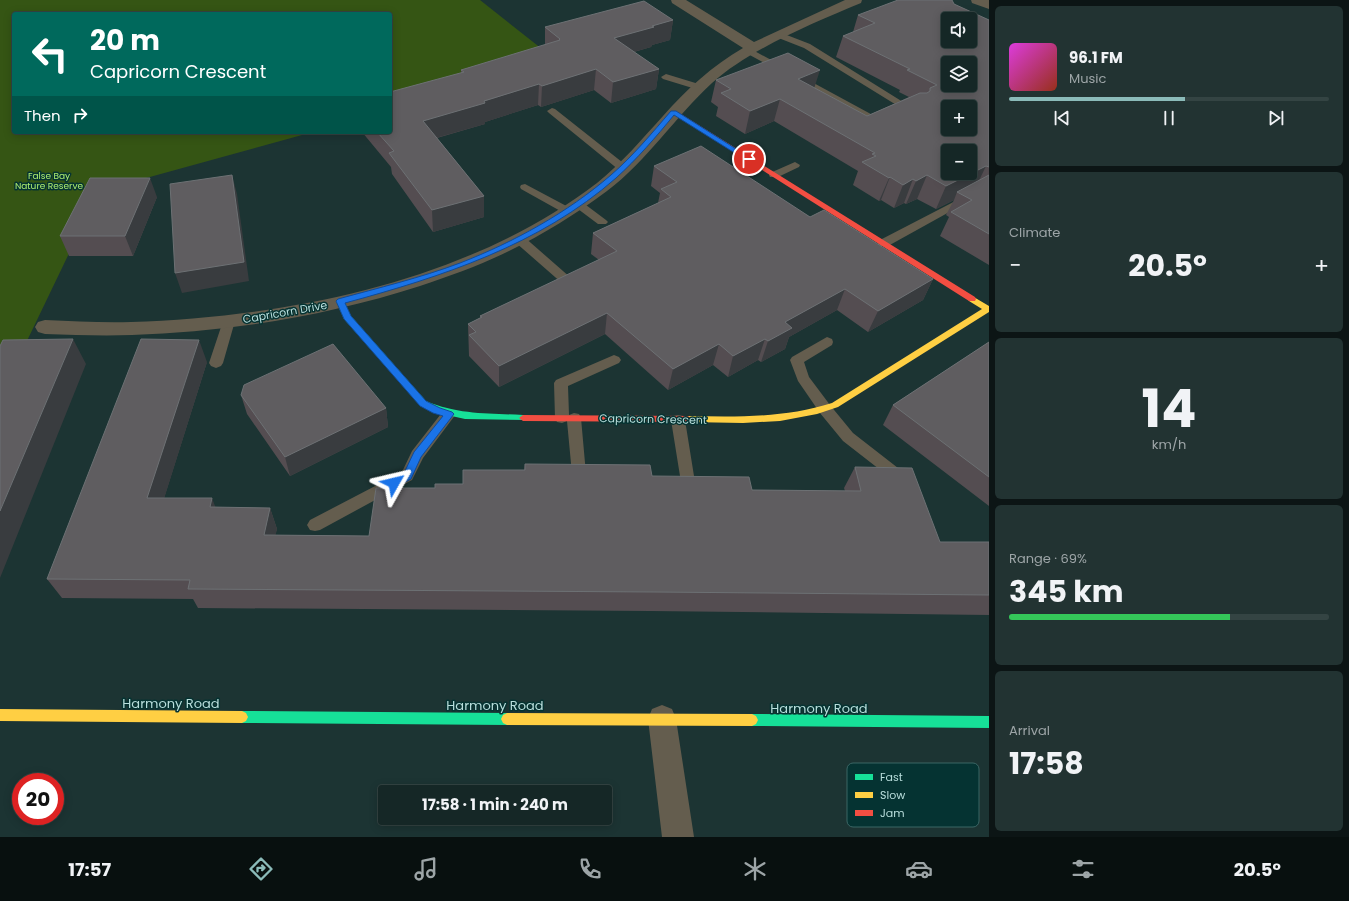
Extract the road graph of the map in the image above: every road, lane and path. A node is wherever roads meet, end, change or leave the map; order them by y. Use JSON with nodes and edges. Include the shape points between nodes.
{"nodes":[{"id":1,"x":677,"y":0,"type":"edge"},
{"id":2,"x":976,"y":0,"type":"edge"},
{"id":3,"x":861,"y":1,"type":"edge"},
{"id":4,"x":989,"y":5,"type":"edge"},
{"id":5,"x":779,"y":35,"type":"junction"},
{"id":6,"x":751,"y":50,"type":"junction"},
{"id":7,"x":666,"y":77,"type":"dead end"},
{"id":8,"x":699,"y":87,"type":"junction"},
{"id":9,"x":552,"y":111,"type":"dead end"},
{"id":10,"x":674,"y":112,"type":"junction"},
{"id":11,"x":915,"y":112,"type":"edge"},
{"id":12,"x":877,"y":121,"type":"edge"},
{"id":13,"x":795,"y":165,"type":"dead end"},
{"id":14,"x":623,"y":168,"type":"junction"},
{"id":15,"x":774,"y":175,"type":"junction"},
{"id":16,"x":525,"y":187,"type":"dead end"},
{"id":17,"x":976,"y":193,"type":"edge"},
{"id":18,"x":573,"y":208,"type":"junction"},
{"id":19,"x":838,"y":215,"type":"junction"},
{"id":20,"x":826,"y":221,"type":"edge"},
{"id":21,"x":602,"y":222,"type":"dead end"},
{"id":22,"x":519,"y":239,"type":"junction"},
{"id":23,"x":884,"y":243,"type":"junction"},
{"id":24,"x":568,"y":281,"type":"edge"},
{"id":25,"x":340,"y":301,"type":"junction"},
{"id":26,"x":989,"y":309,"type":"edge"},
{"id":27,"x":229,"y":321,"type":"junction"},
{"id":28,"x":45,"y":327,"type":"dead end"},
{"id":29,"x":827,"y":342,"type":"dead end"},
{"id":30,"x":614,"y":360,"type":"dead end"},
{"id":31,"x":216,"y":364,"type":"dead end"},
{"id":32,"x":825,"y":409,"type":"junction"},
{"id":33,"x":449,"y":414,"type":"junction"},
{"id":34,"x":568,"y":418,"type":"junction"},
{"id":35,"x":678,"y":420,"type":"junction"},
{"id":36,"x":579,"y":474,"type":"edge"},
{"id":37,"x":687,"y":476,"type":"edge"},
{"id":38,"x":912,"y":487,"type":"edge"},
{"id":39,"x":315,"y":525,"type":"dead end"},
{"id":40,"x":0,"y":715,"type":"edge"},
{"id":41,"x":662,"y":719,"type":"junction"},
{"id":42,"x":989,"y":722,"type":"edge"},
{"id":43,"x":678,"y":837,"type":"edge"}],
"edges":[{"from":1,"to":6,"type":"street"},
{"from":2,"to":4,"type":"street"},
{"from":3,"to":5,"type":"street","name":"Capricorn Drive"},
{"from":5,"to":6,"type":"street","name":"Capricorn Drive"},
{"from":5,"to":11,"type":"lane","via":[[807,46]]},
{"from":6,"to":8,"type":"street","name":"Capricorn Drive","via":[[717,71]]},
{"from":6,"to":12,"type":"lane"},
{"from":7,"to":8,"type":"lane"},
{"from":8,"to":10,"type":"street","name":"Capricorn Drive"},
{"from":9,"to":14,"type":"lane"},
{"from":10,"to":14,"type":"street","name":"Capricorn Drive"},
{"from":10,"to":15,"type":"street","name":"Capricorn Crescent"},
{"from":13,"to":15,"type":"lane"},
{"from":14,"to":18,"type":"street","name":"Capricorn Drive"},
{"from":15,"to":19,"type":"street","name":"Capricorn Crescent"},
{"from":16,"to":18,"type":"lane"},
{"from":17,"to":23,"type":"lane"},
{"from":18,"to":21,"type":"lane"},
{"from":18,"to":22,"type":"street","name":"Capricorn Drive"},
{"from":19,"to":20,"type":"lane"},
{"from":19,"to":23,"type":"street","name":"Capricorn Crescent"},
{"from":22,"to":24,"type":"lane"},
{"from":22,"to":25,"type":"street","name":"Capricorn Drive","via":[[462,265]]},
{"from":23,"to":26,"type":"street","name":"Capricorn Crescent"},
{"from":25,"to":27,"type":"street","name":"Capricorn Drive","via":[[297,311]]},
{"from":25,"to":33,"type":"street","name":"Capricorn Crescent","via":[[347,317],[423,403]]},
{"from":26,"to":32,"type":"street","name":"Capricorn Crescent","via":[[845,400]]},
{"from":27,"to":28,"type":"street","name":"Capricorn Drive","via":[[144,328]]},
{"from":27,"to":31,"type":"lane"},
{"from":29,"to":32,"type":"lane","via":[[797,360],[803,378]]},
{"from":30,"to":34,"type":"lane","via":[[561,383]]},
{"from":32,"to":35,"type":"street","name":"Capricorn Crescent","via":[[803,415],[757,420]]},
{"from":32,"to":38,"type":"lane","via":[[848,437]]},
{"from":33,"to":34,"type":"street","name":"Capricorn Crescent","via":[[472,417]]},
{"from":33,"to":39,"type":"lane","via":[[417,455],[407,476]]},
{"from":34,"to":35,"type":"street","name":"Capricorn Crescent"},
{"from":34,"to":36,"type":"lane"},
{"from":35,"to":37,"type":"lane"},
{"from":40,"to":41,"type":"street","name":"Harmony Road"},
{"from":41,"to":42,"type":"street","name":"Harmony Road"},
{"from":41,"to":43,"type":"street"}]}
